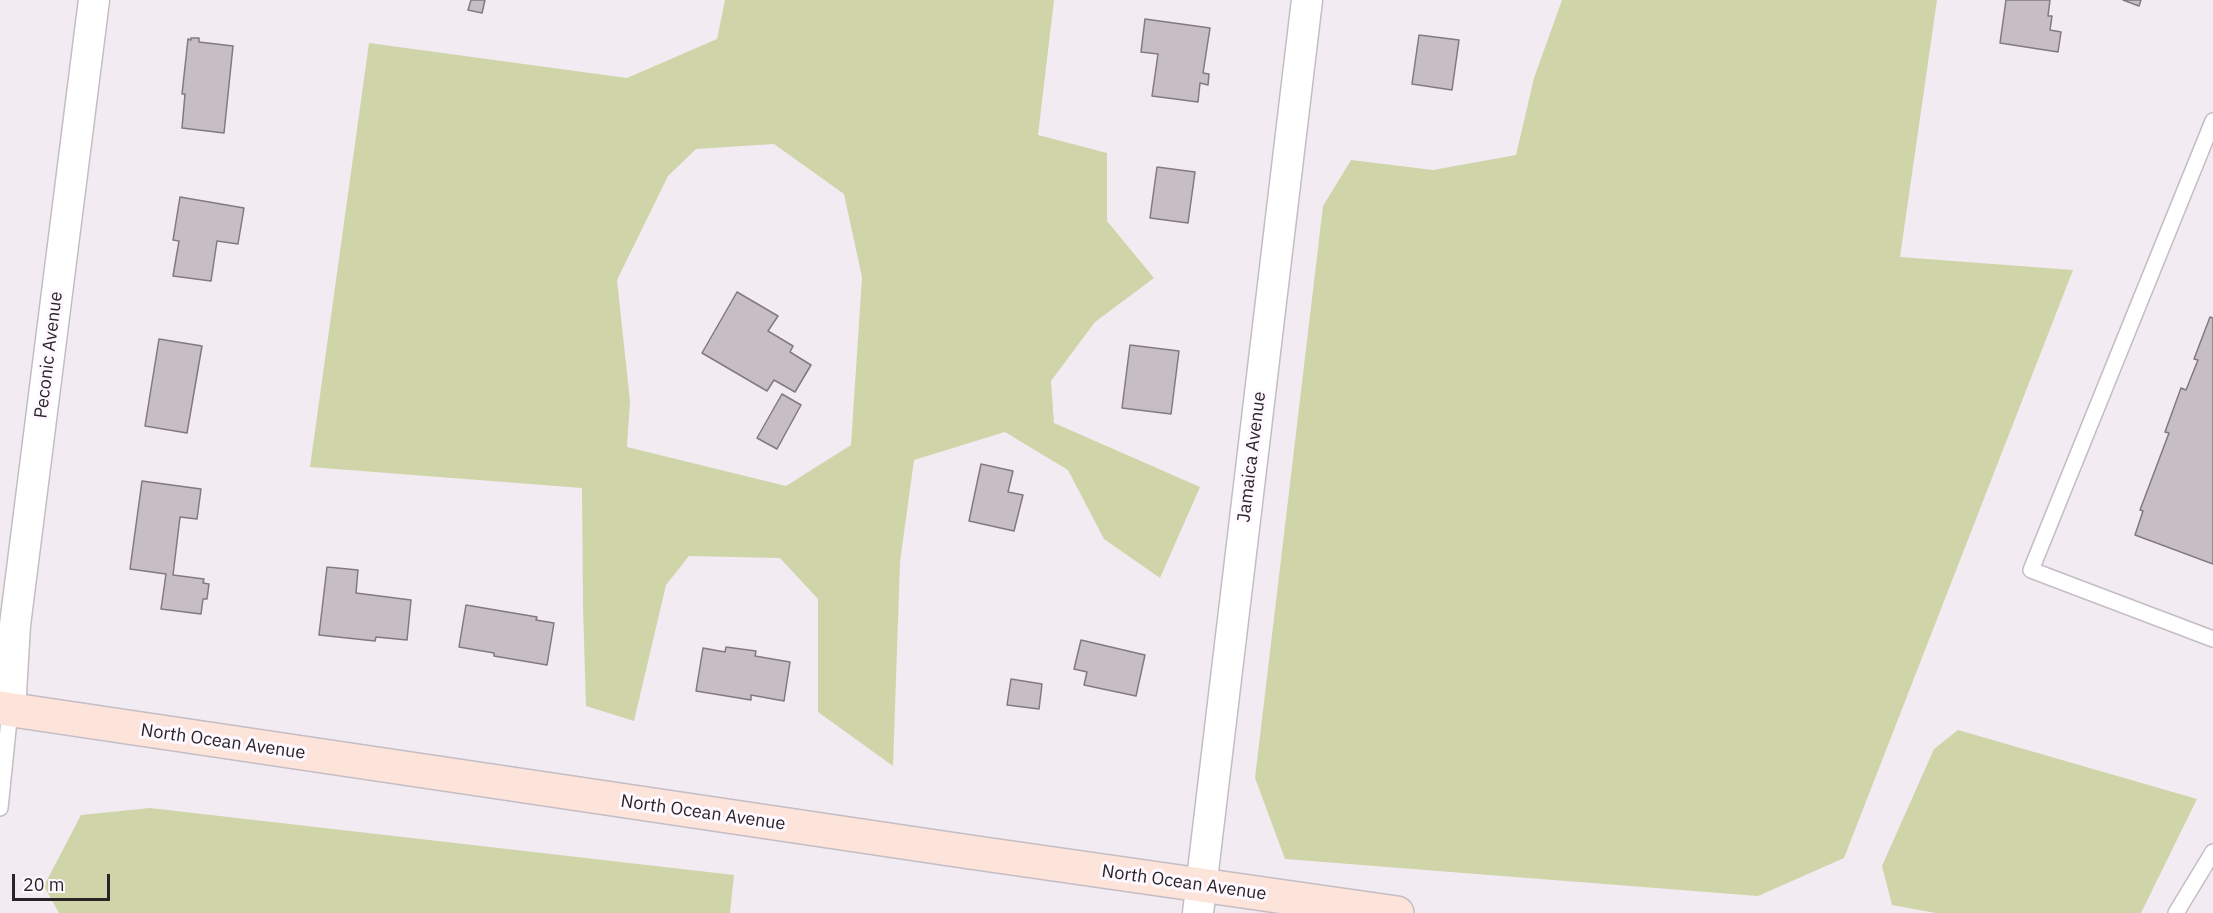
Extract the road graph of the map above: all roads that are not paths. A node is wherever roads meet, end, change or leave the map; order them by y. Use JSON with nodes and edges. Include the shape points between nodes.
{"nodes":[{"id":1,"x":94,"y":0,"type":"edge"},
{"id":2,"x":1307,"y":0,"type":"edge"},
{"id":3,"x":2213,"y":121,"type":"edge"},
{"id":4,"x":2213,"y":639,"type":"edge"},
{"id":5,"x":3,"y":709,"type":"edge"},
{"id":6,"x":0,"y":808,"type":"edge"},
{"id":7,"x":2213,"y":852,"type":"edge"},
{"id":8,"x":1199,"y":899,"type":"edge"},
{"id":9,"x":1397,"y":913,"type":"edge"},
{"id":10,"x":2176,"y":913,"type":"edge"}],
"edges":[{"from":1,"to":5,"type":"street","name":"Peconic Avenue"},
{"from":2,"to":8,"type":"street","name":"Jamaica Avenue"},
{"from":3,"to":4,"type":"lane","via":[[2031,570]]},
{"from":5,"to":6,"type":"lane"},
{"from":5,"to":8,"type":"main road","name":"North Ocean Avenue"},
{"from":7,"to":10,"type":"lane"},
{"from":8,"to":9,"type":"main road","name":"North Ocean Avenue"}]}
